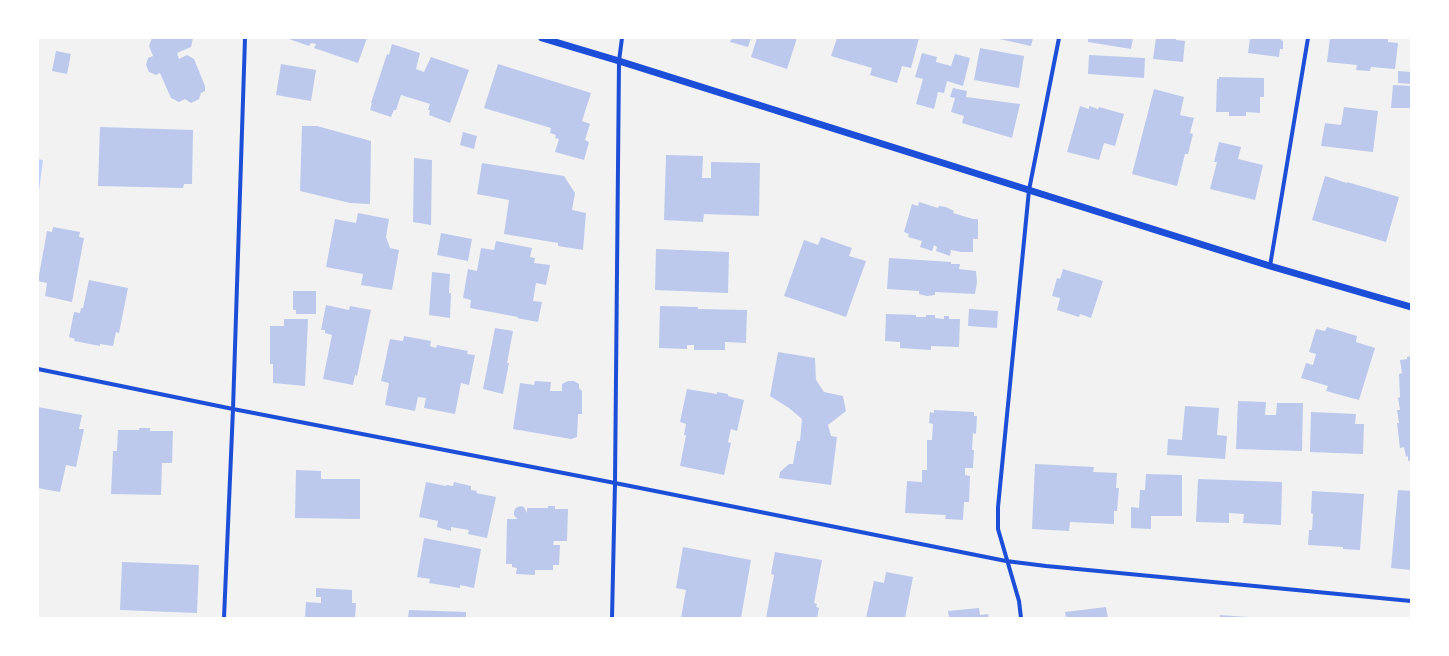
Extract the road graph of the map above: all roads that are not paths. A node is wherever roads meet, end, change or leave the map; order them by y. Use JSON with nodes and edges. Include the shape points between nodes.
{"nodes":[{"id":1,"x":246,"y":38,"type":"edge"},
{"id":2,"x":542,"y":38,"type":"edge"},
{"id":3,"x":622,"y":38,"type":"edge"},
{"id":4,"x":1059,"y":38,"type":"edge"},
{"id":5,"x":1308,"y":38,"type":"edge"},
{"id":6,"x":619,"y":61,"type":"junction"},
{"id":7,"x":1030,"y":190,"type":"junction"},
{"id":8,"x":1270,"y":266,"type":"junction"},
{"id":9,"x":1411,"y":307,"type":"edge"},
{"id":10,"x":38,"y":368,"type":"edge"},
{"id":11,"x":233,"y":409,"type":"junction"},
{"id":12,"x":615,"y":483,"type":"junction"},
{"id":13,"x":1006,"y":561,"type":"junction"},
{"id":14,"x":1411,"y":601,"type":"edge"},
{"id":15,"x":224,"y":618,"type":"edge"},
{"id":16,"x":612,"y":618,"type":"edge"},
{"id":17,"x":1021,"y":618,"type":"edge"}],
"edges":[{"from":1,"to":11,"type":"street"},
{"from":2,"to":6,"type":"street"},
{"from":3,"to":6,"type":"street"},
{"from":4,"to":7,"type":"street"},
{"from":5,"to":8,"type":"street"},
{"from":6,"to":7,"type":"street"},
{"from":6,"to":12,"type":"street"},
{"from":7,"to":8,"type":"street"},
{"from":7,"to":13,"type":"street","via":[[998,507],[998,529]]},
{"from":8,"to":9,"type":"street"},
{"from":10,"to":11,"type":"street"},
{"from":11,"to":12,"type":"street"},
{"from":11,"to":15,"type":"street"},
{"from":12,"to":13,"type":"street"},
{"from":12,"to":16,"type":"street"},
{"from":13,"to":14,"type":"street"},
{"from":13,"to":17,"type":"street","via":[[1019,601]]}]}
